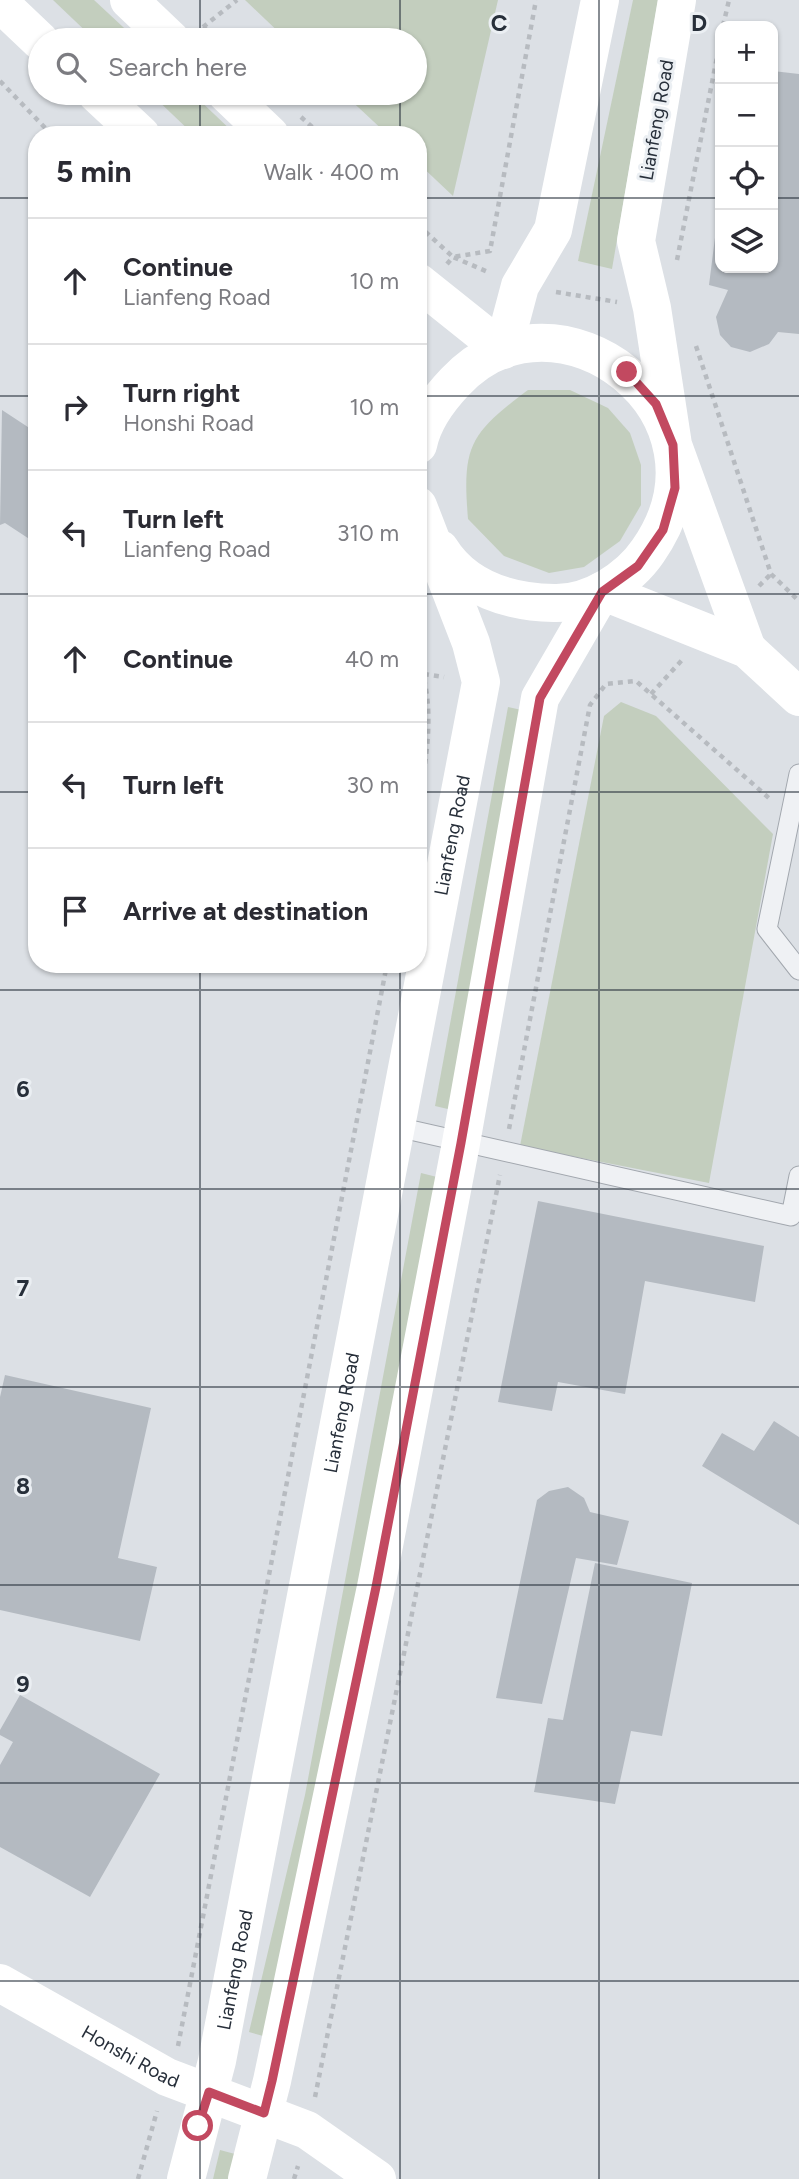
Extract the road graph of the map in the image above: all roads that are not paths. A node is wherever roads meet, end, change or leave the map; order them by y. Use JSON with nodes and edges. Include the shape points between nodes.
{"nodes":[{"id":1,"x":129,"y":0,"type":"edge"},
{"id":2,"x":600,"y":0,"type":"edge"},
{"id":3,"x":677,"y":0,"type":"edge"},
{"id":4,"x":0,"y":3,"type":"edge"},
{"id":5,"x":177,"y":28,"type":"edge"},
{"id":6,"x":28,"y":30,"type":"edge"},
{"id":7,"x":109,"y":105,"type":"edge"},
{"id":8,"x":239,"y":105,"type":"edge"},
{"id":9,"x":131,"y":126,"type":"edge"},
{"id":10,"x":261,"y":126,"type":"edge"},
{"id":11,"x":427,"y":289,"type":"edge"},
{"id":12,"x":503,"y":350,"type":"junction"},
{"id":13,"x":427,"y":424,"type":"edge"},
{"id":14,"x":673,"y":445,"type":"junction"},
{"id":15,"x":427,"y":522,"type":"edge"},
{"id":16,"x":427,"y":526,"type":"edge"},
{"id":17,"x":602,"y":592,"type":"junction"},
{"id":18,"x":747,"y":649,"type":"junction"},
{"id":19,"x":799,"y":697,"type":"edge"},
{"id":20,"x":799,"y":774,"type":"edge"},
{"id":21,"x":427,"y":968,"type":"edge"},
{"id":22,"x":799,"y":970,"type":"edge"},
{"id":23,"x":426,"y":973,"type":"edge"},
{"id":24,"x":397,"y":1127,"type":"junction"},
{"id":25,"x":461,"y":1143,"type":"junction"},
{"id":26,"x":799,"y":1176,"type":"edge"},
{"id":27,"x":0,"y":1983,"type":"edge"},
{"id":28,"x":209,"y":2092,"type":"junction"},
{"id":29,"x":264,"y":2113,"type":"junction"},
{"id":30,"x":186,"y":2179,"type":"edge"},
{"id":31,"x":247,"y":2179,"type":"edge"},
{"id":32,"x":377,"y":2179,"type":"edge"}],
"edges":[{"from":1,"to":5,"type":"main road"},
{"from":2,"to":12,"type":"main road","via":[[553,230],[520,286]]},
{"from":3,"to":14,"type":"main road","name":"Lianfeng Road","via":[[636,241],[652,308]]},
{"from":4,"to":6,"type":"main road"},
{"from":7,"to":9,"type":"main road"},
{"from":8,"to":10,"type":"main road"},
{"from":11,"to":12,"type":"main road"},
{"from":12,"to":13,"type":"main road","via":[[465,370],[436,402]]},
{"from":12,"to":14,"type":"main road","via":[[546,343],[589,350],[627,372],[656,404]]},
{"from":14,"to":17,"type":"main road","via":[[675,488],[663,530],[638,566]]},
{"from":14,"to":18,"type":"main road"},
{"from":15,"to":17,"type":"main road","via":[[448,562],[481,588],[520,603],[562,603]]},
{"from":16,"to":21,"type":"main road","name":"Lianfeng Road","via":[[481,682]]},
{"from":17,"to":18,"type":"main road"},
{"from":17,"to":25,"type":"main road","via":[[540,698]]},
{"from":18,"to":19,"type":"main road"},
{"from":20,"to":22,"type":"lane","via":[[767,929]]},
{"from":23,"to":24,"type":"main road","name":"Lianfeng Road"},
{"from":24,"to":25,"type":"lane"},
{"from":24,"to":28,"type":"main road","name":"Lianfeng Road"},
{"from":25,"to":26,"type":"lane","via":[[791,1216]]},
{"from":25,"to":29,"type":"main road","via":[[376,1587]]},
{"from":27,"to":28,"type":"main road","name":"Honshi Road","via":[[167,2077]]},
{"from":28,"to":29,"type":"main road","name":"Honshi Road"},
{"from":28,"to":30,"type":"main road","name":"Lianfeng Road"},
{"from":29,"to":31,"type":"main road"},
{"from":29,"to":32,"type":"main road","name":"Honshi Road","via":[[307,2130]]}]}
